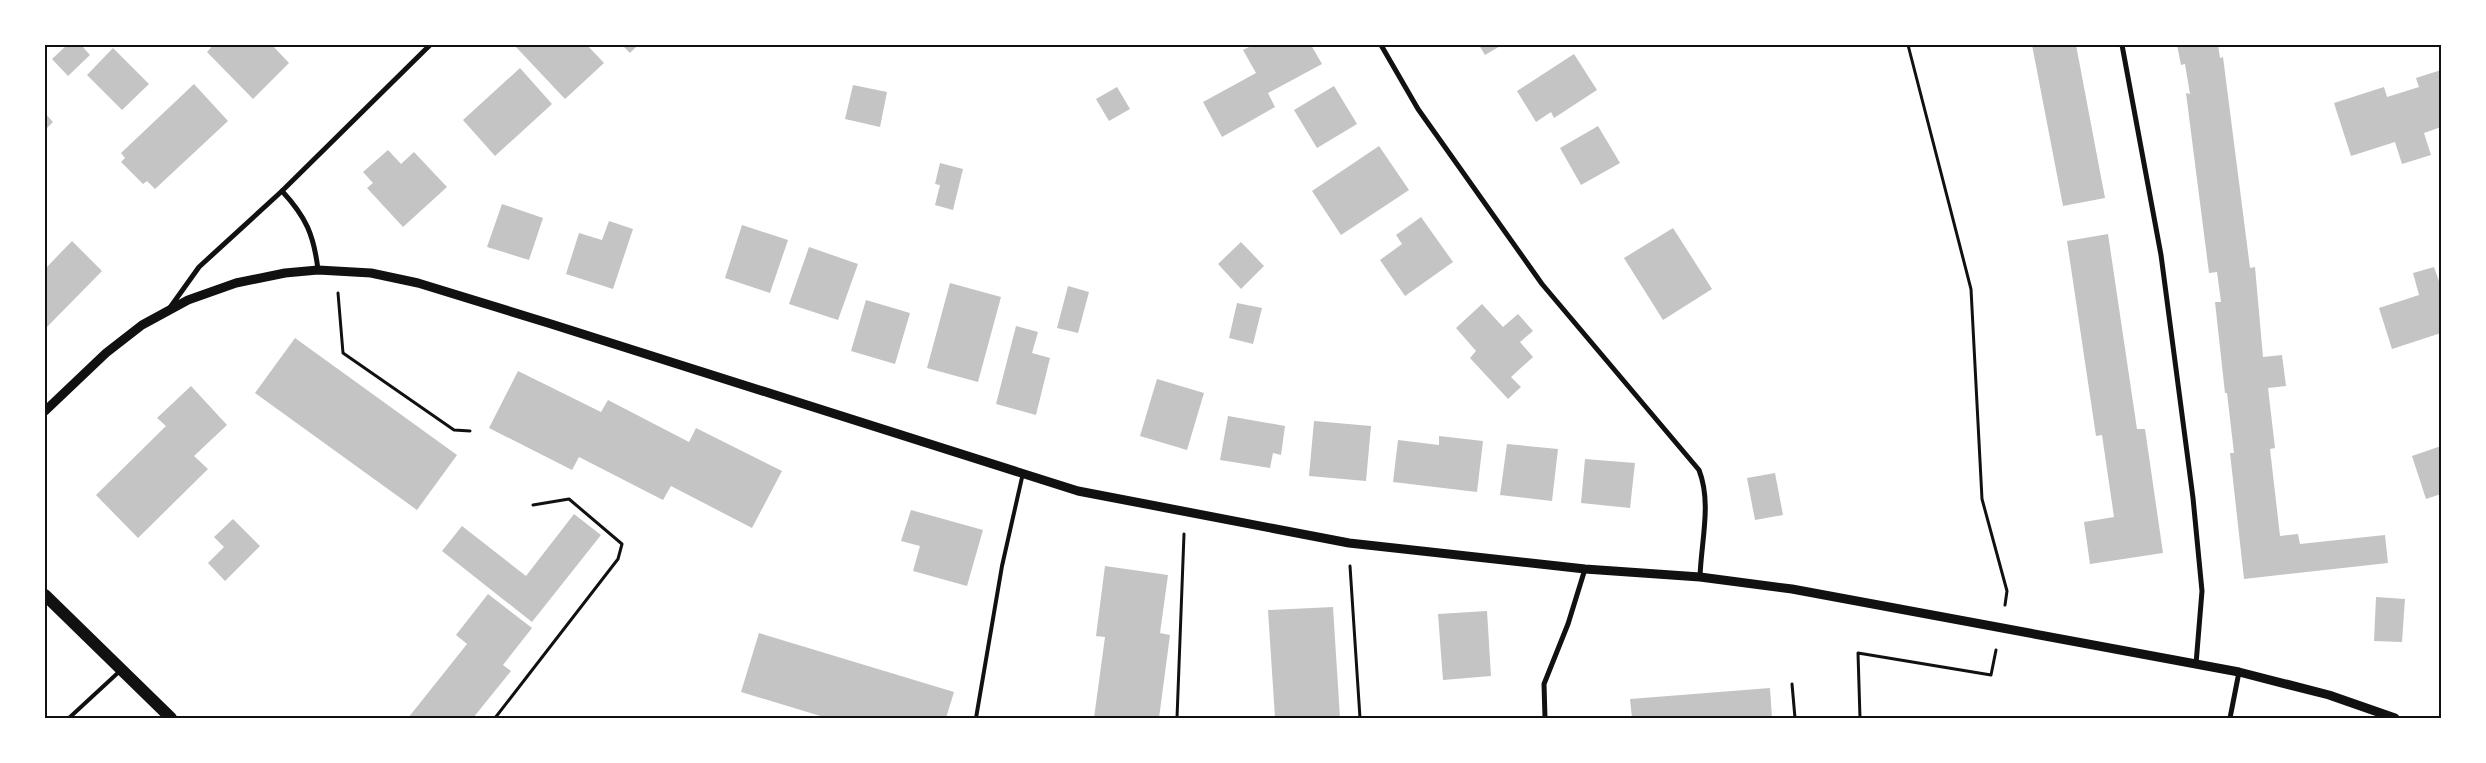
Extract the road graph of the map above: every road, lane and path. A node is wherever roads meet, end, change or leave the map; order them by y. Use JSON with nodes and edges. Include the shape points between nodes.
{"nodes":[{"id":1,"x":430,"y":45,"type":"edge"},
{"id":2,"x":1381,"y":45,"type":"edge"},
{"id":3,"x":1908,"y":45,"type":"edge"},
{"id":4,"x":2122,"y":45,"type":"edge"},
{"id":5,"x":282,"y":191,"type":"junction"},
{"id":6,"x":318,"y":270,"type":"junction"},
{"id":7,"x":336,"y":270,"type":"junction"},
{"id":8,"x":167,"y":311,"type":"junction"},
{"id":9,"x":45,"y":411,"type":"edge"},
{"id":10,"x":470,"y":431,"type":"dead end"},
{"id":11,"x":1024,"y":473,"type":"junction"},
{"id":12,"x":533,"y":505,"type":"dead end"},
{"id":13,"x":1185,"y":513,"type":"junction"},
{"id":14,"x":1349,"y":543,"type":"junction"},
{"id":15,"x":1585,"y":569,"type":"junction"},
{"id":16,"x":1700,"y":577,"type":"junction"},
{"id":17,"x":45,"y":595,"type":"edge"},
{"id":18,"x":2001,"y":628,"type":"junction"},
{"id":19,"x":2196,"y":664,"type":"junction"},
{"id":20,"x":121,"y":670,"type":"junction"},
{"id":21,"x":2239,"y":672,"type":"junction"},
{"id":22,"x":1792,"y":684,"type":"dead end"},
{"id":23,"x":69,"y":718,"type":"edge"},
{"id":24,"x":171,"y":718,"type":"edge"},
{"id":25,"x":495,"y":718,"type":"edge"},
{"id":26,"x":976,"y":718,"type":"edge"},
{"id":27,"x":1177,"y":718,"type":"edge"},
{"id":28,"x":1360,"y":718,"type":"edge"},
{"id":29,"x":1545,"y":718,"type":"edge"},
{"id":30,"x":1795,"y":718,"type":"edge"},
{"id":31,"x":1860,"y":718,"type":"edge"},
{"id":32,"x":2230,"y":718,"type":"edge"},
{"id":33,"x":2395,"y":718,"type":"edge"}],
"edges":[{"from":1,"to":5,"type":"street"},
{"from":2,"to":16,"type":"street","via":[[1418,109],[1542,284],[1699,470],[1705,485]]},
{"from":3,"to":18,"type":"path","via":[[1971,289],[1982,499],[2007,590]]},
{"from":4,"to":19,"type":"street","via":[[2162,255],[2194,498],[2202,591]]},
{"from":5,"to":6,"type":"street","via":[[308,227]]},
{"from":5,"to":8,"type":"street","via":[[199,267]]},
{"from":6,"to":7,"type":"street"},
{"from":6,"to":8,"type":"street","via":[[236,283]]},
{"from":7,"to":10,"type":"path","via":[[343,353],[454,430]]},
{"from":7,"to":11,"type":"street","via":[[371,272],[418,283]]},
{"from":8,"to":9,"type":"street","via":[[106,353]]},
{"from":11,"to":13,"type":"street","via":[[1078,491]]},
{"from":11,"to":26,"type":"lane","via":[[1002,566]]},
{"from":12,"to":25,"type":"path","via":[[569,500],[622,544],[618,559]]},
{"from":13,"to":14,"type":"street"},
{"from":13,"to":27,"type":"path"},
{"from":14,"to":15,"type":"street"},
{"from":14,"to":28,"type":"path"},
{"from":15,"to":16,"type":"street"},
{"from":15,"to":29,"type":"street","via":[[1578,598],[1544,684]]},
{"from":16,"to":18,"type":"street","via":[[1792,589]]},
{"from":17,"to":20,"type":"main road"},
{"from":18,"to":19,"type":"street"},
{"from":18,"to":31,"type":"path","via":[[1991,674],[1858,653]]},
{"from":19,"to":21,"type":"street"},
{"from":20,"to":23,"type":"lane"},
{"from":20,"to":24,"type":"main road"},
{"from":21,"to":32,"type":"street"},
{"from":21,"to":33,"type":"street","via":[[2329,695]]},
{"from":22,"to":30,"type":"path"}]}
